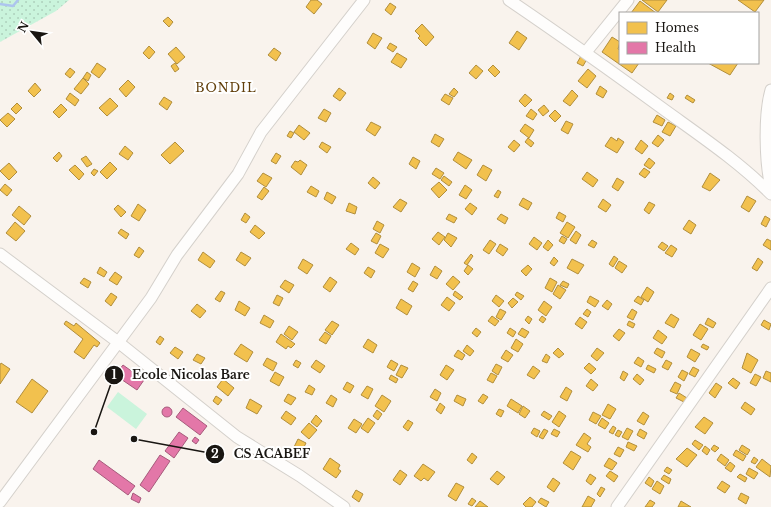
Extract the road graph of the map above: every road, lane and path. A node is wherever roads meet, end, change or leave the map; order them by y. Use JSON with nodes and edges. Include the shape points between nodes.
{"nodes":[{"id":1,"x":364,"y":0,"type":"edge"},
{"id":2,"x":509,"y":0,"type":"edge"},
{"id":3,"x":628,"y":0,"type":"edge"},
{"id":4,"x":586,"y":52,"type":"junction"},
{"id":5,"x":771,"y":90,"type":"edge"},
{"id":6,"x":771,"y":187,"type":"edge"},
{"id":7,"x":771,"y":194,"type":"edge"},
{"id":8,"x":0,"y":254,"type":"edge"},
{"id":9,"x":771,"y":288,"type":"edge"},
{"id":10,"x":118,"y":342,"type":"junction"},
{"id":11,"x":0,"y":502,"type":"edge"},
{"id":12,"x":344,"y":507,"type":"edge"},
{"id":13,"x":617,"y":507,"type":"edge"}],
"edges":[{"from":1,"to":10,"type":"street","via":[[261,132],[238,174],[177,255],[151,298]]},
{"from":2,"to":4,"type":"street"},
{"from":3,"to":4,"type":"street"},
{"from":4,"to":7,"type":"street","via":[[717,148],[753,176]]},
{"from":5,"to":6,"type":"street","via":[[768,102],[767,170]]},
{"from":8,"to":10,"type":"street"},
{"from":9,"to":13,"type":"street"},
{"from":10,"to":11,"type":"street"},
{"from":10,"to":12,"type":"street","via":[[237,437]]}]}
